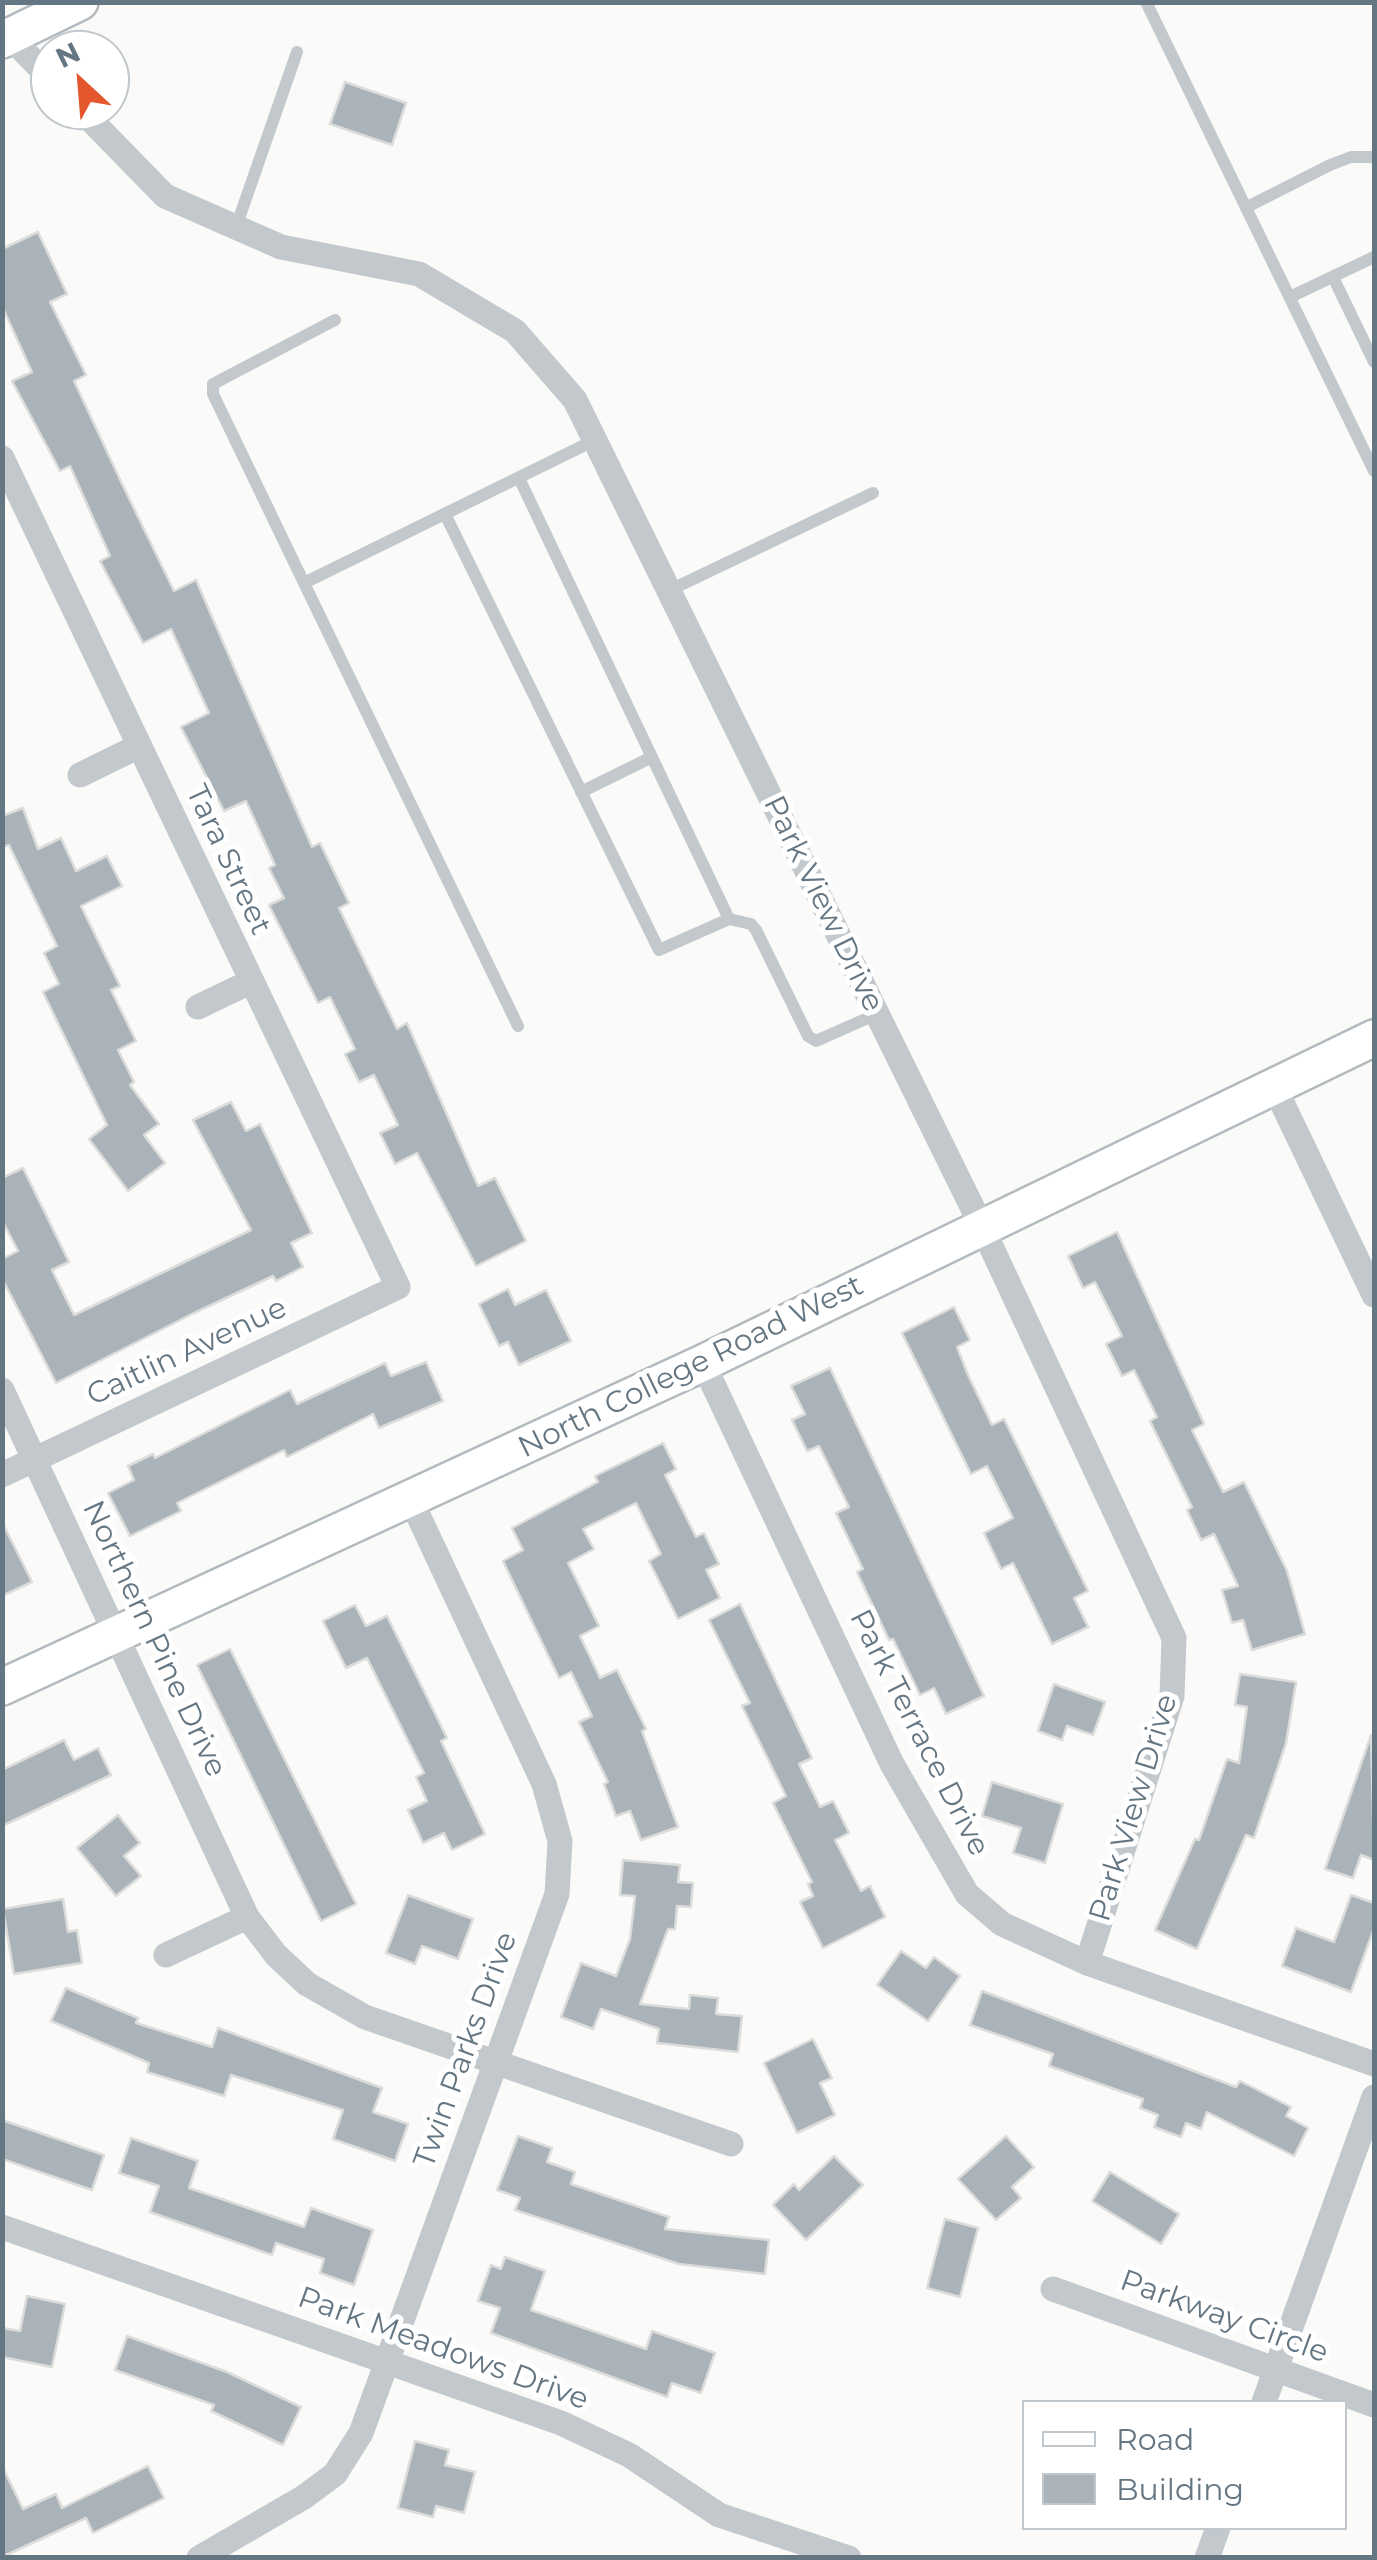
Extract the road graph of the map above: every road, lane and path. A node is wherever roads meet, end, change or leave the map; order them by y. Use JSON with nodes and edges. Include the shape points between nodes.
{"nodes":[{"id":1,"x":80,"y":2,"type":"edge"},
{"id":2,"x":1146,"y":2,"type":"edge"},
{"id":3,"x":5,"y":34,"type":"edge"},
{"id":4,"x":297,"y":52,"type":"dead end"},
{"id":5,"x":30,"y":58,"type":"edge"},
{"id":6,"x":100,"y":130,"type":"edge"},
{"id":7,"x":1374,"y":157,"type":"edge"},
{"id":8,"x":1247,"y":207,"type":"junction"},
{"id":9,"x":236,"y":228,"type":"junction"},
{"id":10,"x":1374,"y":256,"type":"edge"},
{"id":11,"x":1333,"y":277,"type":"junction"},
{"id":12,"x":1290,"y":297,"type":"junction"},
{"id":13,"x":334,"y":320,"type":"dead end"},
{"id":14,"x":1374,"y":362,"type":"edge"},
{"id":15,"x":595,"y":440,"type":"junction"},
{"id":16,"x":2,"y":458,"type":"edge"},
{"id":17,"x":1374,"y":471,"type":"edge"},
{"id":18,"x":519,"y":478,"type":"junction"},
{"id":19,"x":872,"y":493,"type":"dead end"},
{"id":20,"x":445,"y":514,"type":"junction"},
{"id":21,"x":304,"y":583,"type":"junction"},
{"id":22,"x":668,"y":591,"type":"junction"},
{"id":23,"x":139,"y":746,"type":"junction"},
{"id":24,"x":652,"y":758,"type":"junction"},
{"id":25,"x":80,"y":775,"type":"dead end"},
{"id":26,"x":581,"y":792,"type":"junction"},
{"id":27,"x":730,"y":919,"type":"junction"},
{"id":28,"x":250,"y":982,"type":"junction"},
{"id":29,"x":198,"y":1007,"type":"dead end"},
{"id":30,"x":877,"y":1014,"type":"junction"},
{"id":31,"x":518,"y":1026,"type":"dead end"},
{"id":32,"x":1374,"y":1038,"type":"edge"},
{"id":33,"x":1274,"y":1086,"type":"junction"},
{"id":34,"x":982,"y":1227,"type":"junction"},
{"id":35,"x":398,"y":1287,"type":"joint"},
{"id":36,"x":1374,"y":1295,"type":"edge"},
{"id":37,"x":702,"y":1363,"type":"junction"},
{"id":38,"x":2,"y":1390,"type":"edge"},
{"id":39,"x":34,"y":1460,"type":"junction"},
{"id":40,"x":2,"y":1474,"type":"edge"},
{"id":41,"x":411,"y":1500,"type":"junction"},
{"id":42,"x":116,"y":1634,"type":"junction"},
{"id":43,"x":2,"y":1687,"type":"edge"},
{"id":44,"x":247,"y":1916,"type":"junction"},
{"id":45,"x":166,"y":1955,"type":"dead end"},
{"id":46,"x":1087,"y":1963,"type":"junction"},
{"id":47,"x":498,"y":2061,"type":"junction"},
{"id":48,"x":1374,"y":2064,"type":"edge"},
{"id":49,"x":1374,"y":2097,"type":"edge"},
{"id":50,"x":731,"y":2144,"type":"dead end"},
{"id":51,"x":2,"y":2227,"type":"edge"},
{"id":52,"x":1052,"y":2289,"type":"dead end"},
{"id":53,"x":386,"y":2362,"type":"junction"},
{"id":54,"x":1276,"y":2371,"type":"junction"},
{"id":55,"x":1265,"y":2400,"type":"edge"},
{"id":56,"x":1374,"y":2405,"type":"edge"},
{"id":57,"x":1217,"y":2530,"type":"edge"},
{"id":58,"x":834,"y":2555,"type":"edge"},
{"id":59,"x":199,"y":2558,"type":"edge"},
{"id":60,"x":1207,"y":2558,"type":"edge"}],
"edges":[{"from":1,"to":3,"type":"street"},
{"from":2,"to":8,"type":"lane"},
{"from":3,"to":5,"type":"street"},
{"from":4,"to":9,"type":"lane"},
{"from":6,"to":9,"type":"street","name":"Park View Drive","via":[[164,196]]},
{"from":7,"to":8,"type":"lane","via":[[1340,162]]},
{"from":8,"to":12,"type":"lane"},
{"from":9,"to":15,"type":"street","name":"Park View Drive","via":[[281,247],[419,274],[515,331],[575,400]]},
{"from":10,"to":11,"type":"lane"},
{"from":11,"to":12,"type":"lane"},
{"from":11,"to":14,"type":"lane"},
{"from":12,"to":17,"type":"lane"},
{"from":13,"to":21,"type":"lane","via":[[214,384],[213,394]]},
{"from":15,"to":18,"type":"lane"},
{"from":15,"to":22,"type":"street","name":"Park View Drive"},
{"from":16,"to":23,"type":"street","name":"Tara Street"},
{"from":18,"to":20,"type":"lane"},
{"from":18,"to":24,"type":"lane"},
{"from":19,"to":22,"type":"lane"},
{"from":20,"to":21,"type":"lane"},
{"from":20,"to":26,"type":"lane"},
{"from":21,"to":31,"type":"lane"},
{"from":22,"to":30,"type":"street","name":"Park View Drive"},
{"from":23,"to":25,"type":"street"},
{"from":23,"to":28,"type":"street","name":"Tara Street"},
{"from":24,"to":26,"type":"lane"},
{"from":24,"to":27,"type":"lane"},
{"from":26,"to":27,"type":"lane","via":[[659,950]]},
{"from":27,"to":30,"type":"lane","via":[[756,930],[808,1036],[816,1041]]},
{"from":28,"to":29,"type":"street"},
{"from":28,"to":35,"type":"street","name":"Tara Street"},
{"from":30,"to":34,"type":"street","name":"Park View Drive"},
{"from":32,"to":33,"type":"street","name":"North College Road West"},
{"from":33,"to":34,"type":"street","name":"North College Road West"},
{"from":33,"to":36,"type":"street"},
{"from":34,"to":37,"type":"street","name":"North College Road West"},
{"from":34,"to":46,"type":"street","name":"Park View Drive","via":[[1174,1638],[1172,1696]]},
{"from":35,"to":39,"type":"street","name":"Caitlin Avenue"},
{"from":37,"to":41,"type":"street","name":"North College Road West"},
{"from":37,"to":46,"type":"street","name":"Park Terrace Drive","via":[[940,1853],[968,1894],[1002,1924]]},
{"from":38,"to":39,"type":"street","name":"Northern Pine Drive"},
{"from":39,"to":40,"type":"street","name":"Caitlin Avenue"},
{"from":39,"to":42,"type":"street","name":"Northern Pine Drive"},
{"from":41,"to":42,"type":"street","name":"North College Road West"},
{"from":41,"to":47,"type":"street","name":"Twin Parks Drive","via":[[544,1784],[560,1841],[557,1894]]},
{"from":42,"to":43,"type":"street","name":"North College Road West"},
{"from":42,"to":44,"type":"street","name":"Northern Pine Drive"},
{"from":44,"to":45,"type":"street"},
{"from":44,"to":47,"type":"street","name":"Northern Pine Drive","via":[[307,1984],[365,2018]]},
{"from":46,"to":48,"type":"street","name":"Park Terrace Drive"},
{"from":47,"to":50,"type":"street","name":"Northern Pine Drive"},
{"from":47,"to":53,"type":"street","name":"Twin Parks Drive"},
{"from":49,"to":54,"type":"street"},
{"from":51,"to":53,"type":"street","name":"Park Meadows Drive"},
{"from":52,"to":54,"type":"street","name":"Parkway Circle"},
{"from":53,"to":58,"type":"street","name":"Park Meadows Drive","via":[[561,2423],[629,2455],[719,2516]]},
{"from":53,"to":59,"type":"street","name":"Twin Parks Drive","via":[[361,2433],[335,2474]]},
{"from":54,"to":55,"type":"street"},
{"from":54,"to":56,"type":"street","name":"Parkway Circle"},
{"from":57,"to":60,"type":"street"}]}
